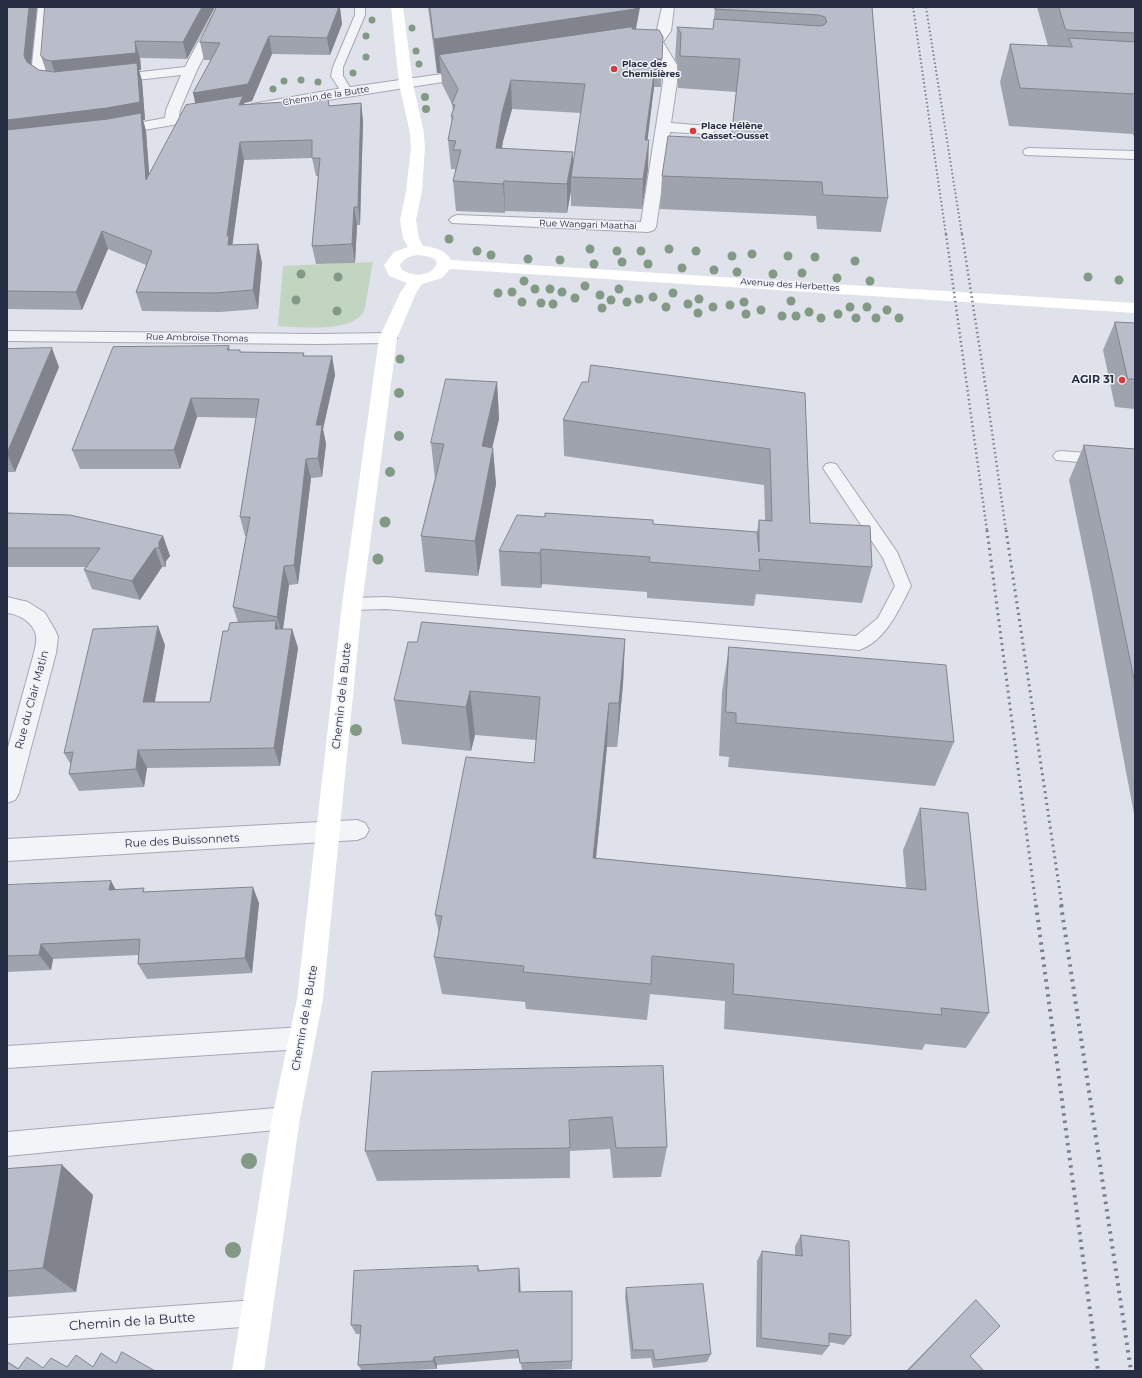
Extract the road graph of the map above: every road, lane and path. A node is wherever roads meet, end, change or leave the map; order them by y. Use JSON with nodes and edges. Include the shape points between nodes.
{"nodes":[{"id":1,"x":44,"y":7,"type":"edge"},
{"id":2,"x":223,"y":7,"type":"edge"},
{"id":3,"x":360,"y":7,"type":"edge"},
{"id":4,"x":397,"y":7,"type":"edge"},
{"id":5,"x":668,"y":7,"type":"edge"},
{"id":6,"x":656,"y":42,"type":"junction"},
{"id":7,"x":674,"y":44,"type":"dead end"},
{"id":8,"x":624,"y":50,"type":"edge"},
{"id":9,"x":190,"y":70,"type":"junction"},
{"id":10,"x":484,"y":72,"type":"edge"},
{"id":11,"x":97,"y":81,"type":"edge"},
{"id":12,"x":73,"y":83,"type":"edge"},
{"id":13,"x":406,"y":84,"type":"junction"},
{"id":14,"x":346,"y":91,"type":"junction"},
{"id":15,"x":240,"y":110,"type":"edge"},
{"id":16,"x":218,"y":114,"type":"edge"},
{"id":17,"x":172,"y":122,"type":"junction"},
{"id":18,"x":664,"y":127,"type":"junction"},
{"id":19,"x":708,"y":130,"type":"dead end"},
{"id":20,"x":105,"y":132,"type":"edge"},
{"id":21,"x":1029,"y":152,"type":"dead end"},
{"id":22,"x":1135,"y":156,"type":"edge"},
{"id":23,"x":457,"y":220,"type":"dead end"},
{"id":24,"x":418,"y":250,"type":"junction"},
{"id":25,"x":445,"y":264,"type":"junction"},
{"id":26,"x":417,"y":280,"type":"junction"},
{"id":27,"x":1135,"y":308,"type":"edge"},
{"id":28,"x":7,"y":336,"type":"edge"},
{"id":29,"x":388,"y":338,"type":"junction"},
{"id":30,"x":1061,"y":456,"type":"dead end"},
{"id":31,"x":1135,"y":462,"type":"edge"},
{"id":32,"x":831,"y":468,"type":"dead end"},
{"id":33,"x":352,"y":604,"type":"junction"},
{"id":34,"x":7,"y":605,"type":"edge"},
{"id":35,"x":7,"y":793,"type":"edge"},
{"id":36,"x":358,"y":830,"type":"dead end"},
{"id":37,"x":329,"y":831,"type":"junction"},
{"id":38,"x":7,"y":850,"type":"edge"},
{"id":39,"x":302,"y":1038,"type":"junction"},
{"id":40,"x":7,"y":1057,"type":"edge"},
{"id":41,"x":286,"y":1118,"type":"junction"},
{"id":42,"x":7,"y":1144,"type":"edge"},
{"id":43,"x":256,"y":1313,"type":"junction"},
{"id":44,"x":7,"y":1331,"type":"edge"},
{"id":45,"x":248,"y":1371,"type":"edge"}],
"edges":[{"from":1,"to":12,"type":"street","via":[[38,74],[42,81],[52,85]]},
{"from":2,"to":9,"type":"street"},
{"from":3,"to":14,"type":"lane","via":[[360,15],[338,67],[337,76]]},
{"from":4,"to":13,"type":"street"},
{"from":5,"to":6,"type":"street","via":[[663,35]]},
{"from":6,"to":7,"type":"street"},
{"from":6,"to":8,"type":"street"},
{"from":6,"to":18,"type":"street","name":"Rue Wangari Maathai","via":[[670,65]]},
{"from":9,"to":11,"type":"street"},
{"from":9,"to":17,"type":"street","via":[[173,110]]},
{"from":10,"to":13,"type":"street","name":"Chemin de la Butte"},
{"from":13,"to":14,"type":"street","name":"Chemin de la Butte"},
{"from":13,"to":24,"type":"street","via":[[419,154],[408,220],[411,238]]},
{"from":14,"to":15,"type":"street","name":"Chemin de la Butte"},
{"from":16,"to":17,"type":"street"},
{"from":17,"to":20,"type":"street"},
{"from":18,"to":19,"type":"street"},
{"from":18,"to":23,"type":"street","name":"Rue Wangari Maathai","via":[[648,227]]},
{"from":21,"to":22,"type":"lane"},
{"from":24,"to":25,"type":"street","via":[[435,252],[444,259]]},
{"from":24,"to":26,"type":"street","via":[[403,253],[392,265],[398,275]]},
{"from":25,"to":26,"type":"street","via":[[443,270],[436,275]]},
{"from":25,"to":27,"type":"street","name":"Avenue des Herbettes"},
{"from":26,"to":29,"type":"street","name":"Chemin de la Butte","via":[[408,292]]},
{"from":28,"to":29,"type":"street","name":"Rue Ambroise Thomas","via":[[318,340]]},
{"from":29,"to":33,"type":"street","name":"Chemin de la Butte"},
{"from":30,"to":31,"type":"lane"},
{"from":32,"to":33,"type":"lane","via":[[892,556],[903,586],[884,622],[859,643],[386,603]]},
{"from":33,"to":37,"type":"street","name":"Chemin de la Butte"},
{"from":34,"to":35,"type":"street","name":"Rue du Clair Matin","via":[[31,612],[42,624],[47,638]]},
{"from":36,"to":37,"type":"street","name":"Rue des Buissonnets"},
{"from":37,"to":38,"type":"street","name":"Rue des Buissonnets"},
{"from":37,"to":39,"type":"street","name":"Chemin de la Butte","via":[[310,999]]},
{"from":39,"to":40,"type":"lane"},
{"from":39,"to":41,"type":"street","name":"Chemin de la Butte"},
{"from":41,"to":42,"type":"lane"},
{"from":41,"to":43,"type":"street","name":"Chemin de la Butte"},
{"from":43,"to":44,"type":"lane","name":"Chemin de la Butte"},
{"from":43,"to":45,"type":"street","name":"Chemin de la Butte"}]}
